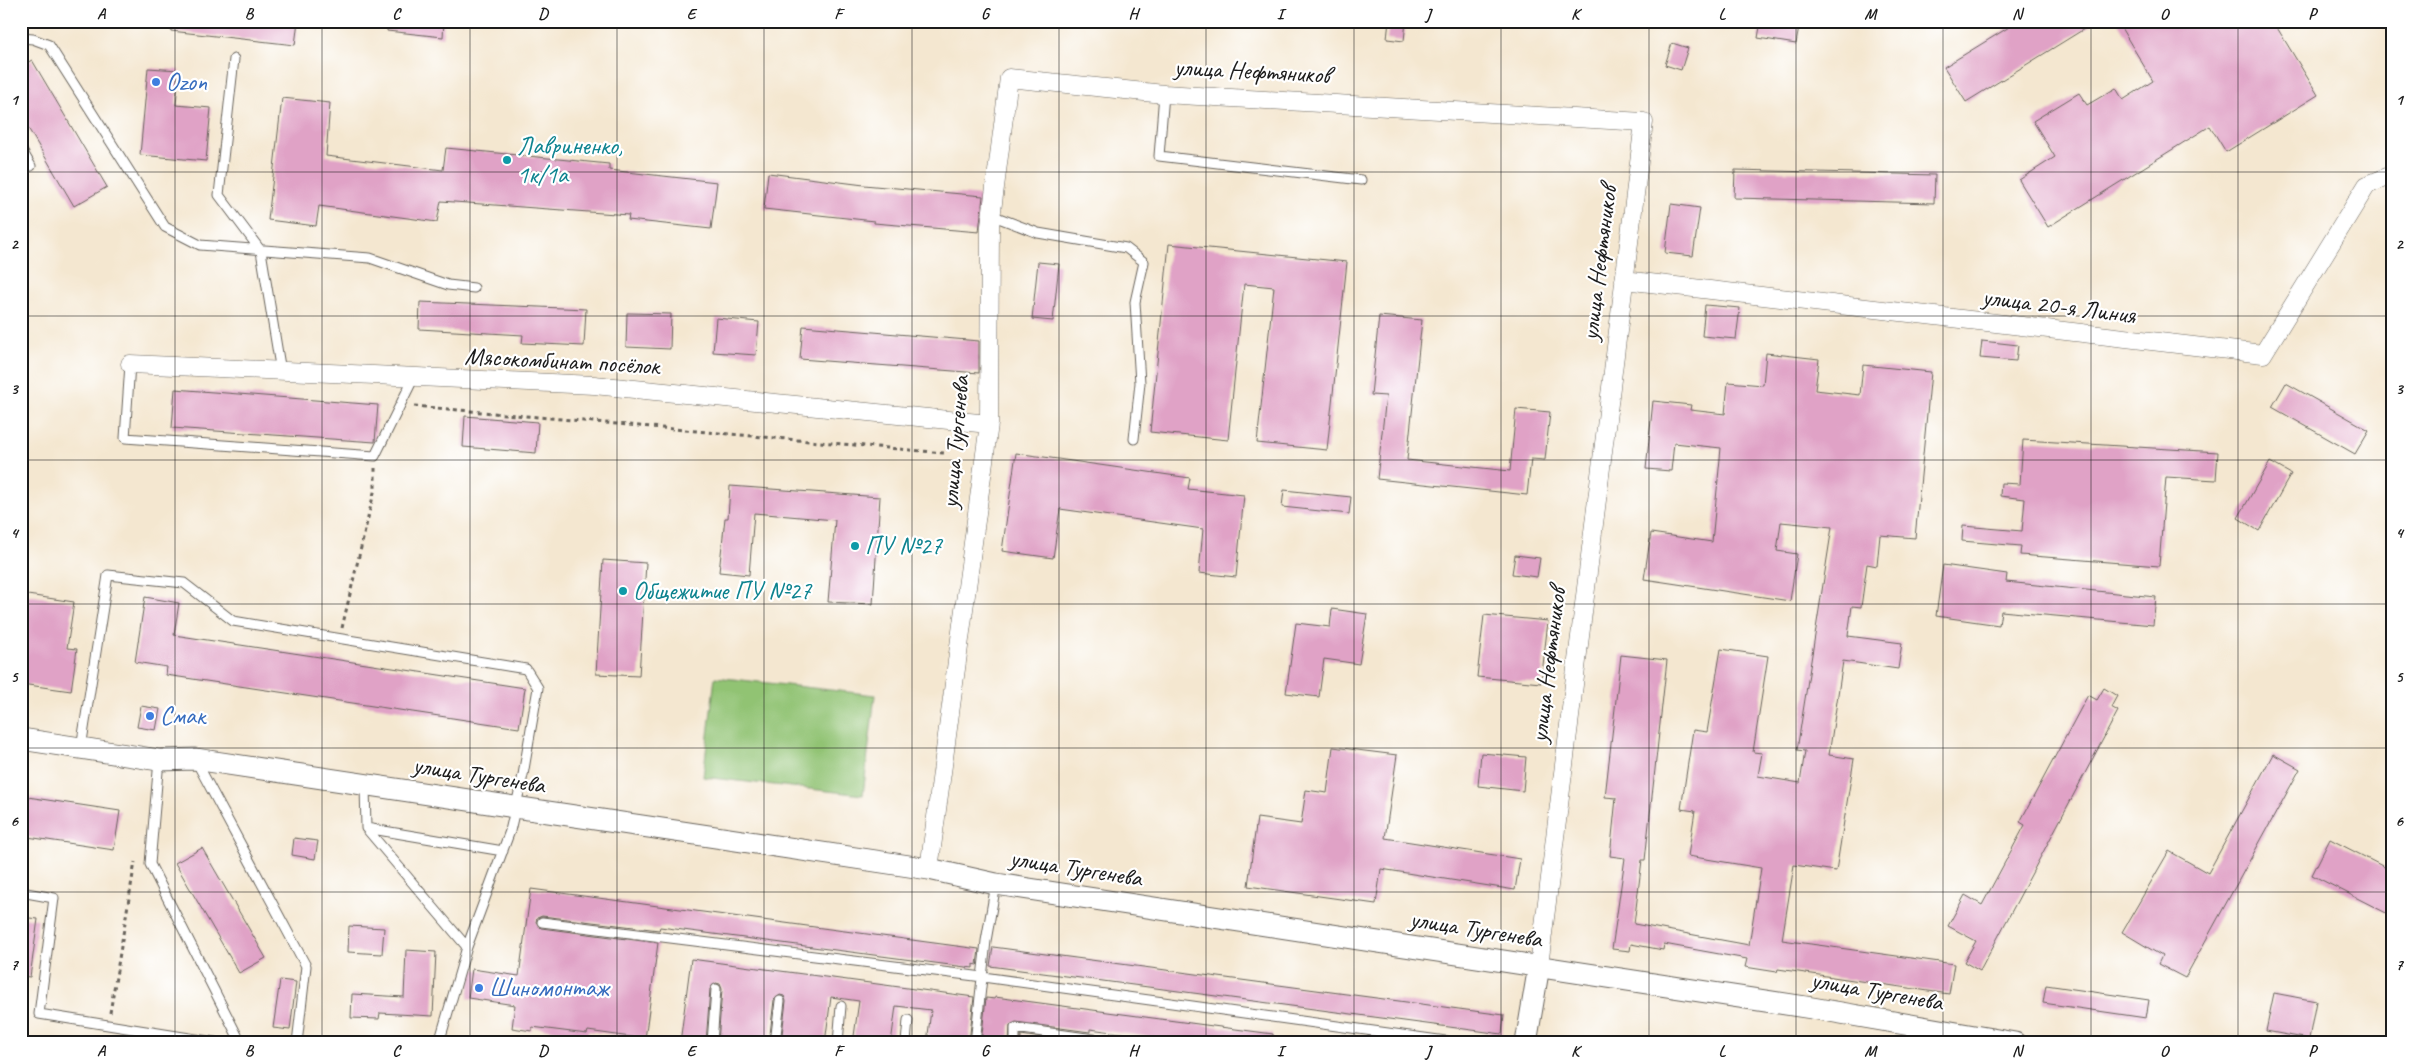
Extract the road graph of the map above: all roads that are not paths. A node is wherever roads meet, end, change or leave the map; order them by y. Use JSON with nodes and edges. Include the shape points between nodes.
{"nodes":[{"id":1,"x":21,"y":38,"type":"edge"},
{"id":2,"x":234,"y":59,"type":"dead end"},
{"id":3,"x":1009,"y":78,"type":"joint"},
{"id":4,"x":1164,"y":94,"type":"junction"},
{"id":5,"x":21,"y":149,"type":"edge"},
{"id":6,"x":21,"y":165,"type":"edge"},
{"id":7,"x":2392,"y":175,"type":"edge"},
{"id":8,"x":1362,"y":180,"type":"dead end"},
{"id":9,"x":991,"y":215,"type":"junction"},
{"id":10,"x":260,"y":252,"type":"junction"},
{"id":11,"x":1624,"y":280,"type":"junction"},
{"id":12,"x":474,"y":288,"type":"dead end"},
{"id":13,"x":130,"y":364,"type":"joint"},
{"id":14,"x":281,"y":372,"type":"junction"},
{"id":15,"x":414,"y":378,"type":"junction"},
{"id":16,"x":989,"y":424,"type":"junction"},
{"id":17,"x":1134,"y":439,"type":"dead end"},
{"id":18,"x":21,"y":739,"type":"edge"},
{"id":19,"x":81,"y":748,"type":"junction"},
{"id":20,"x":195,"y":759,"type":"junction"},
{"id":21,"x":158,"y":760,"type":"junction"},
{"id":22,"x":364,"y":784,"type":"junction"},
{"id":23,"x":516,"y":808,"type":"junction"},
{"id":24,"x":366,"y":828,"type":"junction"},
{"id":25,"x":503,"y":851,"type":"junction"},
{"id":26,"x":929,"y":869,"type":"junction"},
{"id":27,"x":996,"y":884,"type":"junction"},
{"id":28,"x":21,"y":892,"type":"edge"},
{"id":29,"x":542,"y":922,"type":"dead end"},
{"id":30,"x":467,"y":947,"type":"junction"},
{"id":31,"x":1538,"y":966,"type":"junction"},
{"id":32,"x":983,"y":977,"type":"junction"},
{"id":33,"x":716,"y":989,"type":"dead end"},
{"id":34,"x":780,"y":1001,"type":"dead end"},
{"id":35,"x":841,"y":1006,"type":"dead end"},
{"id":36,"x":908,"y":1020,"type":"dead end"},
{"id":37,"x":221,"y":1043,"type":"edge"},
{"id":38,"x":241,"y":1043,"type":"edge"},
{"id":39,"x":297,"y":1043,"type":"edge"},
{"id":40,"x":438,"y":1043,"type":"edge"},
{"id":41,"x":712,"y":1043,"type":"edge"},
{"id":42,"x":775,"y":1043,"type":"edge"},
{"id":43,"x":838,"y":1043,"type":"edge"},
{"id":44,"x":906,"y":1043,"type":"edge"},
{"id":45,"x":975,"y":1043,"type":"edge"},
{"id":46,"x":1015,"y":1043,"type":"edge"},
{"id":47,"x":1122,"y":1043,"type":"edge"},
{"id":48,"x":1460,"y":1043,"type":"edge"},
{"id":49,"x":1526,"y":1043,"type":"edge"},
{"id":50,"x":2015,"y":1043,"type":"edge"}],
"edges":[{"from":1,"to":10,"type":"lane","via":[[48,45],[165,227],[200,245]]},
{"from":2,"to":10,"type":"lane","via":[[219,195]]},
{"from":3,"to":4,"type":"street","name":"улица Нефтяников"},
{"from":3,"to":9,"type":"street","name":"улица Тургенева"},
{"from":4,"to":8,"type":"lane","via":[[1159,156]]},
{"from":4,"to":11,"type":"street","name":"улица Нефтяников","via":[[1644,122]]},
{"from":5,"to":6,"type":"lane","via":[[31,166]]},
{"from":7,"to":11,"type":"street","name":"улица 20-я Линия","via":[[2366,185],[2263,354]]},
{"from":9,"to":16,"type":"street","name":"улица Тургенева"},
{"from":9,"to":17,"type":"lane","via":[[1038,233],[1126,248],[1144,262],[1135,302],[1140,383]]},
{"from":10,"to":12,"type":"lane","via":[[370,258],[448,285]]},
{"from":10,"to":14,"type":"lane"},
{"from":11,"to":31,"type":"street","name":"улица Нефтяников"},
{"from":13,"to":14,"type":"street","name":"Мясокомбинат посёлок"},
{"from":13,"to":15,"type":"lane","via":[[125,438],[375,456]]},
{"from":14,"to":15,"type":"street","name":"Мясокомбинат посёлок"},
{"from":15,"to":16,"type":"street","name":"Мясокомбинат посёлок","via":[[594,385]]},
{"from":16,"to":26,"type":"street","name":"улица Тургенева"},
{"from":18,"to":19,"type":"street","name":"улица Тургенева"},
{"from":19,"to":21,"type":"street","name":"улица Тургенева"},
{"from":19,"to":23,"type":"lane","via":[[108,575],[184,583],[233,621],[526,669],[538,688]]},
{"from":20,"to":21,"type":"street","name":"улица Тургенева"},
{"from":20,"to":22,"type":"street","name":"улица Тургенева"},
{"from":20,"to":39,"type":"lane","via":[[306,966]]},
{"from":21,"to":38,"type":"lane","via":[[150,864]]},
{"from":22,"to":23,"type":"street","name":"улица Тургенева"},
{"from":22,"to":24,"type":"lane"},
{"from":23,"to":25,"type":"lane"},
{"from":23,"to":26,"type":"street","name":"улица Тургенева"},
{"from":24,"to":25,"type":"lane"},
{"from":24,"to":30,"type":"lane"},
{"from":25,"to":30,"type":"lane"},
{"from":26,"to":27,"type":"street","name":"улица Тургенева"},
{"from":27,"to":31,"type":"street","name":"улица Тургенева"},
{"from":27,"to":32,"type":"lane"},
{"from":28,"to":37,"type":"lane","via":[[54,898],[39,1014]]},
{"from":29,"to":32,"type":"lane"},
{"from":30,"to":40,"type":"lane"},
{"from":31,"to":49,"type":"street","name":"улица Нефтяников"},
{"from":31,"to":50,"type":"street","name":"улица Тургенева"},
{"from":32,"to":45,"type":"lane"},
{"from":32,"to":48,"type":"lane"},
{"from":33,"to":41,"type":"lane"},
{"from":34,"to":42,"type":"lane"},
{"from":35,"to":43,"type":"lane"},
{"from":36,"to":44,"type":"lane"},
{"from":46,"to":47,"type":"lane","via":[[1016,1028]]}]}
